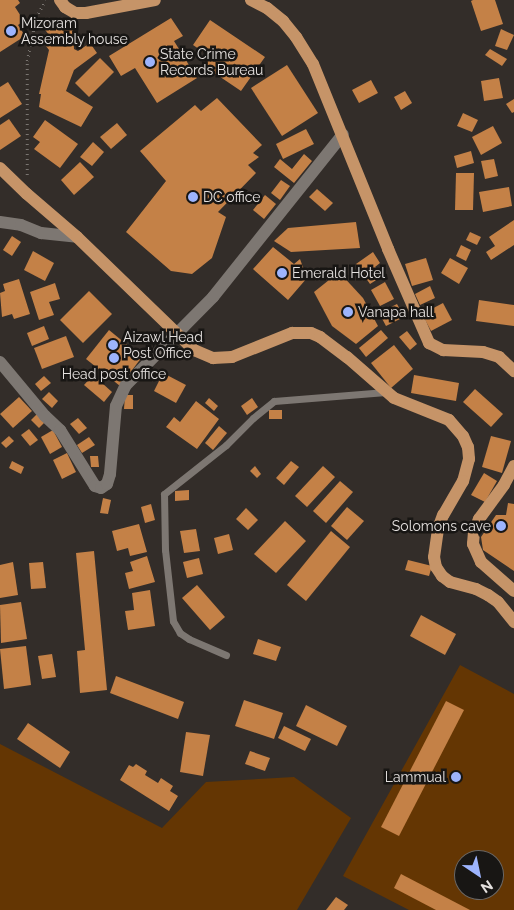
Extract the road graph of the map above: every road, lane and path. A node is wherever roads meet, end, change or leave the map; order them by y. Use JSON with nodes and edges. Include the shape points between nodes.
{"nodes":[{"id":1,"x":45,"y":0,"type":"edge"},
{"id":2,"x":60,"y":0,"type":"edge"},
{"id":3,"x":154,"y":0,"type":"edge"},
{"id":4,"x":251,"y":0,"type":"edge"},
{"id":5,"x":343,"y":134,"type":"junction"},
{"id":6,"x":0,"y":168,"type":"edge"},
{"id":7,"x":27,"y":194,"type":"junction"},
{"id":8,"x":0,"y":222,"type":"edge"},
{"id":9,"x":77,"y":237,"type":"junction"},
{"id":10,"x":176,"y":335,"type":"junction"},
{"id":11,"x":0,"y":362,"type":"edge"},
{"id":12,"x":514,"y":372,"type":"edge"},
{"id":13,"x":386,"y":392,"type":"junction"},
{"id":14,"x":514,"y":466,"type":"edge"},
{"id":15,"x":514,"y":591,"type":"edge"},
{"id":16,"x":514,"y":622,"type":"edge"},
{"id":17,"x":226,"y":655,"type":"dead end"}],
"edges":[{"from":1,"to":7,"type":"path","via":[[36,18],[27,60]]},
{"from":2,"to":3,"type":"main road","via":[[65,7],[86,14]]},
{"from":4,"to":5,"type":"main road","via":[[267,8],[296,37],[322,80]]},
{"from":5,"to":10,"type":"street","via":[[213,297]]},
{"from":5,"to":12,"type":"main road","via":[[429,343],[443,350],[483,352],[499,357]]},
{"from":6,"to":7,"type":"main road"},
{"from":7,"to":9,"type":"main road"},
{"from":8,"to":9,"type":"street","via":[[21,225],[41,233]]},
{"from":9,"to":10,"type":"main road"},
{"from":10,"to":11,"type":"street","via":[[120,395],[116,406],[110,474],[107,484],[101,488],[89,480],[60,430]]},
{"from":10,"to":13,"type":"main road","via":[[204,356],[222,358],[246,353],[292,333],[311,332],[347,357]]},
{"from":13,"to":16,"type":"main road","via":[[406,404],[448,420],[463,436],[468,447],[468,471],[438,529],[434,557],[436,567],[450,582],[476,589],[498,602]]},
{"from":13,"to":17,"type":"lane","via":[[274,401],[226,445],[164,494],[165,550],[173,621],[180,633],[189,639]]},
{"from":14,"to":15,"type":"main road","via":[[479,519],[473,544],[481,562]]}]}
